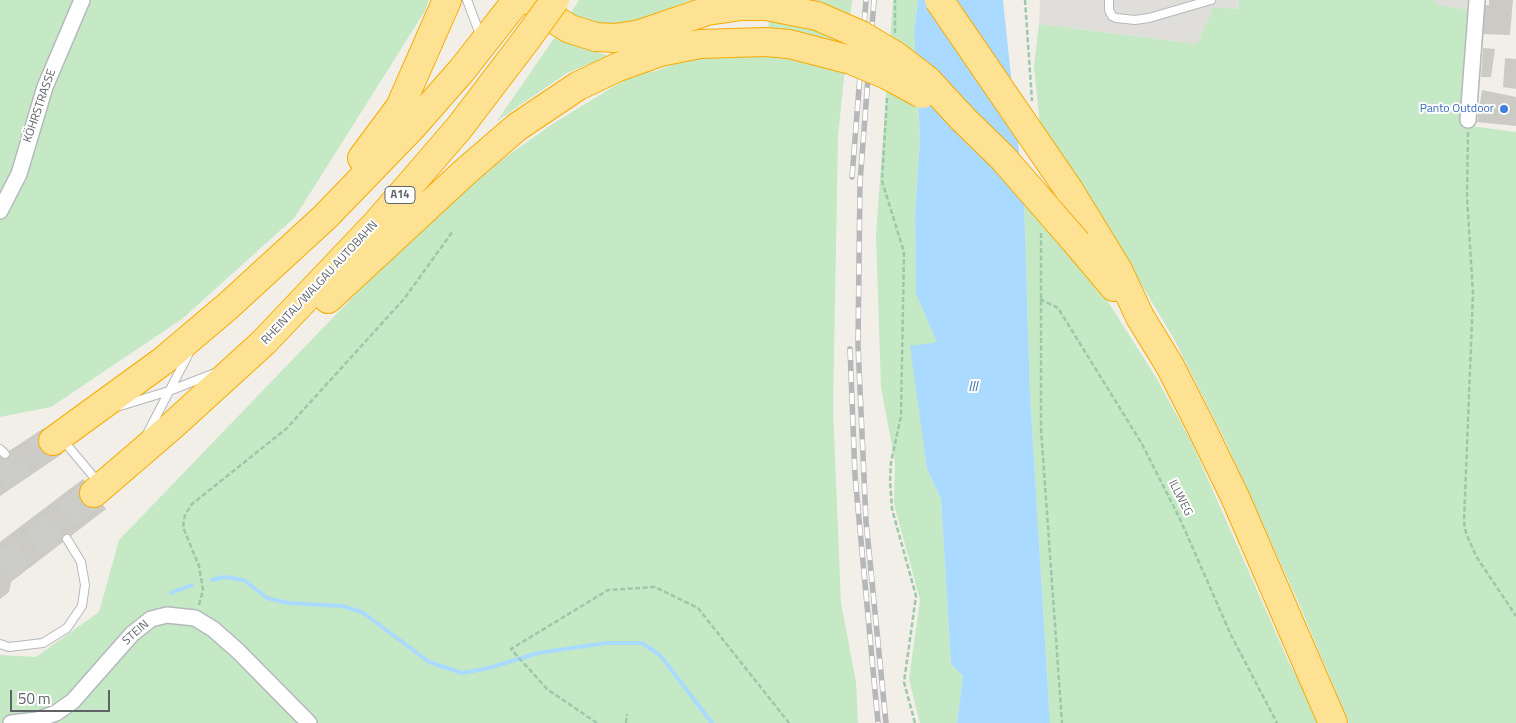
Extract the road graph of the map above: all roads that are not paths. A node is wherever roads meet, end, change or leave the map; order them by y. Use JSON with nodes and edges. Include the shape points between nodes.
{"nodes":[{"id":1,"x":82,"y":0,"type":"edge"},
{"id":2,"x":447,"y":0,"type":"edge"},
{"id":3,"x":467,"y":0,"type":"edge"},
{"id":4,"x":531,"y":0,"type":"edge"},
{"id":5,"x":555,"y":0,"type":"edge"},
{"id":6,"x":939,"y":0,"type":"edge"},
{"id":7,"x":1109,"y":0,"type":"edge"},
{"id":8,"x":1211,"y":0,"type":"edge"},
{"id":9,"x":1476,"y":0,"type":"edge"},
{"id":10,"x":512,"y":8,"type":"edge"},
{"id":11,"x":490,"y":60,"type":"junction"},
{"id":12,"x":963,"y":119,"type":"junction"},
{"id":13,"x":1468,"y":120,"type":"road end"},
{"id":14,"x":0,"y":211,"type":"edge"},
{"id":15,"x":311,"y":230,"type":"junction"},
{"id":16,"x":1140,"y":317,"type":"junction"},
{"id":17,"x":201,"y":329,"type":"junction"},
{"id":18,"x":264,"y":342,"type":"junction"},
{"id":19,"x":243,"y":362,"type":"junction"},
{"id":20,"x":169,"y":391,"type":"junction"},
{"id":21,"x":86,"y":416,"type":"junction"},
{"id":22,"x":56,"y":438,"type":"joint"},
{"id":23,"x":134,"y":458,"type":"junction"},
{"id":24,"x":98,"y":489,"type":"joint"},
{"id":25,"x":67,"y":539,"type":"dead end"},
{"id":26,"x":0,"y":644,"type":"edge"},
{"id":27,"x":11,"y":723,"type":"edge"},
{"id":28,"x":309,"y":723,"type":"edge"},
{"id":29,"x":1333,"y":723,"type":"edge"}],
"edges":[{"from":1,"to":14,"type":"street","name":"KÖHRSTRASSE","via":[[45,87],[19,174]]},
{"from":2,"to":15,"type":"highway","via":[[400,107],[354,169],[334,190]]},
{"from":3,"to":11,"type":"lane"},
{"from":4,"to":12,"type":"highway","bridge":true,"via":[[548,16],[570,29],[596,37],[640,34],[707,11],[736,6],[766,6],[817,16],[862,35],[896,56],[927,80]]},
{"from":5,"to":11,"type":"highway","name":"RHEINTAL/WALGAU AUTOBAHN","number":"A14","bridge":true,"via":[[526,40]]},
{"from":6,"to":16,"type":"highway","bridge":true,"via":[[1069,190],[1118,270]]},
{"from":7,"to":8,"type":"lane","via":[[1112,16],[1135,20]]},
{"from":9,"to":13,"type":"street"},
{"from":10,"to":11,"type":"highway","name":"RHEINTAL/WALGAU AUTOBAHN","number":"A14"},
{"from":11,"to":15,"type":"highway","name":"RHEINTAL/WALGAU AUTOBAHN","number":"A14","via":[[412,127]]},
{"from":11,"to":18,"type":"highway","name":"RHEINTAL/WALGAU AUTOBAHN","number":"A14","via":[[459,128],[377,223]]},
{"from":12,"to":16,"type":"highway","bridge":true,"via":[[1003,158]]},
{"from":12,"to":18,"type":"highway","bridge":true,"via":[[887,75],[851,60],[807,48],[764,42],[700,44],[660,52],[578,86],[517,128],[297,328]]},
{"from":15,"to":17,"type":"highway","name":"RHEINTAL/WALGAU AUTOBAHN","number":"A14"},
{"from":16,"to":29,"type":"highway","via":[[1170,366],[1226,480]]},
{"from":17,"to":20,"type":"lane"},
{"from":17,"to":21,"type":"highway","name":"RHEINTAL/WALGAU AUTOBAHN","number":"A14","via":[[163,361]]},
{"from":18,"to":19,"type":"highway","name":"RHEINTAL/WALGAU AUTOBAHN","number":"A14"},
{"from":19,"to":20,"type":"lane"},
{"from":19,"to":23,"type":"highway","name":"RHEINTAL/WALGAU AUTOBAHN","number":"A14"},
{"from":20,"to":21,"type":"lane"},
{"from":20,"to":23,"type":"lane"},
{"from":21,"to":22,"type":"highway","name":"RHEINTAL/WALGAU AUTOBAHN","number":"A14"},
{"from":22,"to":24,"type":"lane"},
{"from":23,"to":24,"type":"highway","name":"RHEINTAL/WALGAU AUTOBAHN","number":"A14"},
{"from":25,"to":26,"type":"lane","via":[[81,562],[85,585],[82,606],[67,628],[43,643],[9,647]]},
{"from":27,"to":28,"type":"street","name":"STEIN","via":[[37,720],[56,713],[73,701],[132,634],[151,619],[167,615],[195,618],[213,629]]}]}
